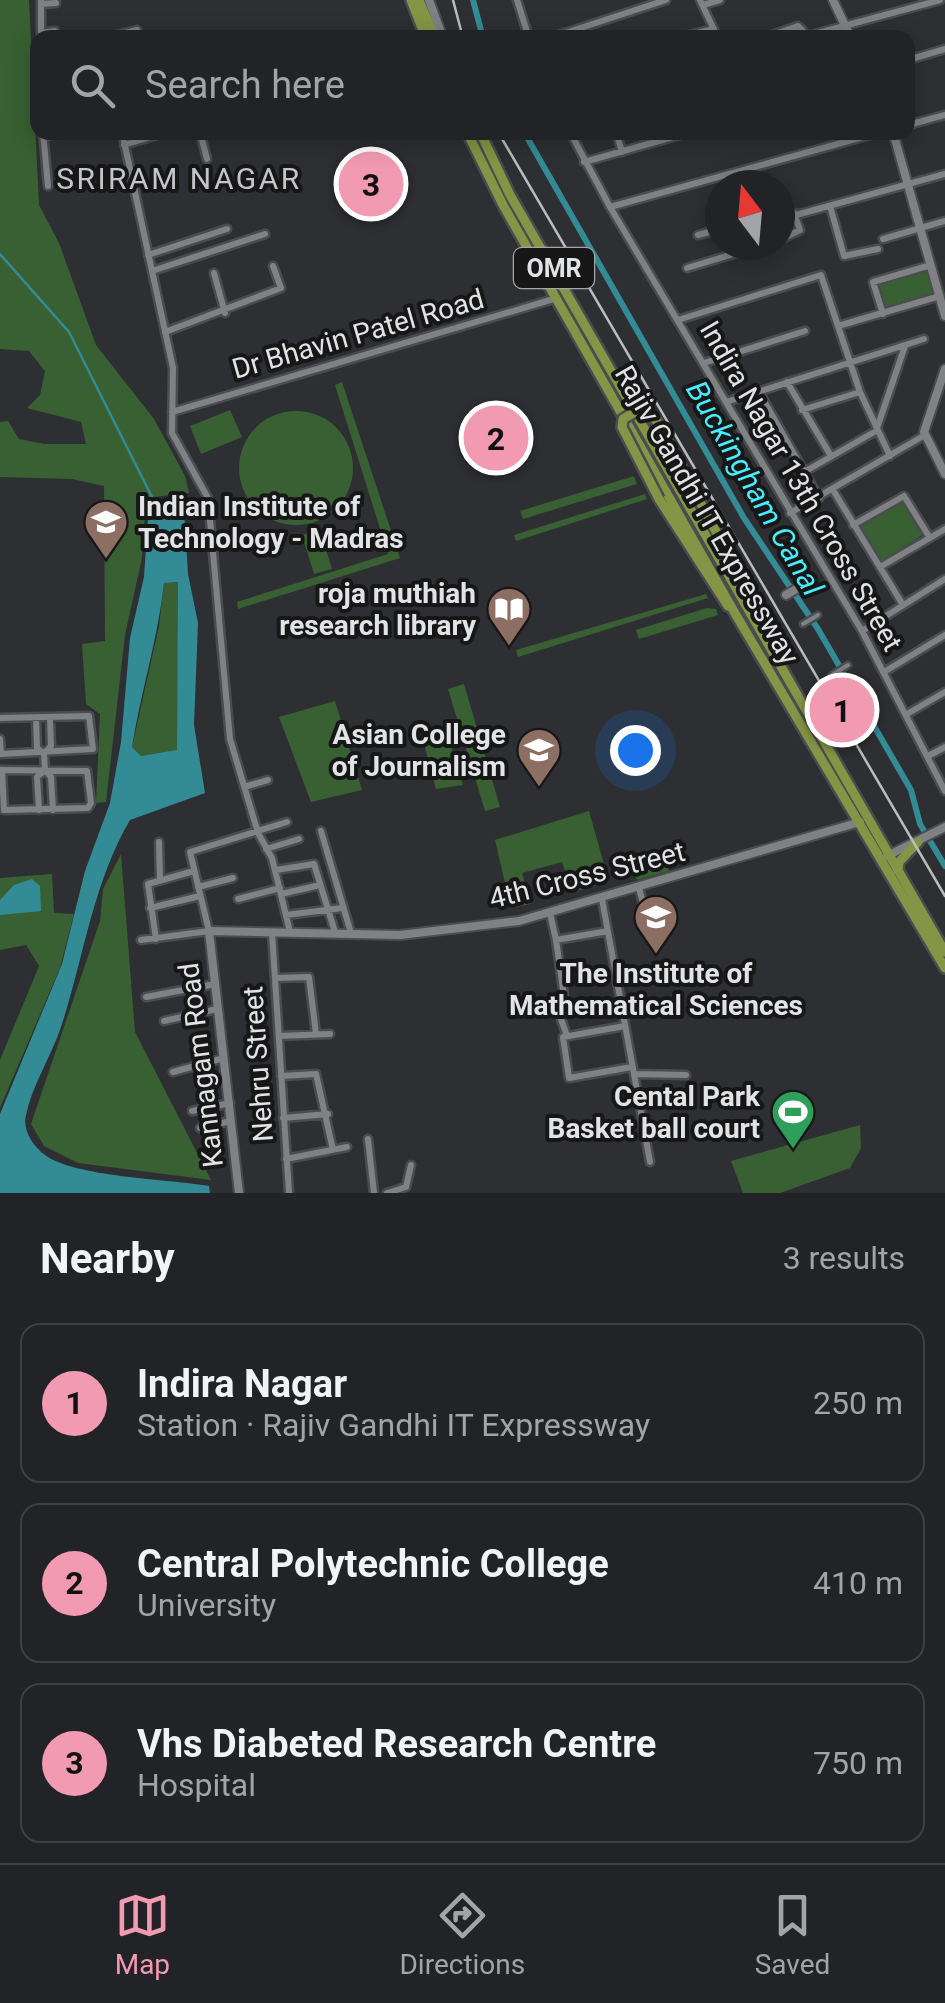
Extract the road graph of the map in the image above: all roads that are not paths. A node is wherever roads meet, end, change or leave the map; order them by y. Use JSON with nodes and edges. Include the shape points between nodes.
{"nodes":[{"id":1,"x":411,"y":0,"type":"edge"},
{"id":2,"x":424,"y":0,"type":"edge"},
{"id":3,"x":518,"y":0,"type":"edge"},
{"id":4,"x":666,"y":0,"type":"edge"},
{"id":5,"x":720,"y":0,"type":"edge"},
{"id":6,"x":833,"y":0,"type":"edge"},
{"id":7,"x":940,"y":0,"type":"edge"},
{"id":8,"x":41,"y":2,"type":"edge"},
{"id":9,"x":56,"y":3,"type":"dead end"},
{"id":10,"x":702,"y":3,"type":"edge"},
{"id":11,"x":845,"y":26,"type":"junction"},
{"id":12,"x":714,"y":29,"type":"joint"},
{"id":13,"x":41,"y":30,"type":"edge"},
{"id":14,"x":423,"y":30,"type":"edge"},
{"id":15,"x":436,"y":30,"type":"edge"},
{"id":16,"x":527,"y":30,"type":"edge"},
{"id":17,"x":574,"y":30,"type":"edge"},
{"id":18,"x":710,"y":30,"type":"edge"},
{"id":19,"x":832,"y":30,"type":"edge"},
{"id":20,"x":847,"y":30,"type":"edge"},
{"id":21,"x":945,"y":49,"type":"edge"},
{"id":22,"x":915,"y":58,"type":"edge"},
{"id":23,"x":945,"y":115,"type":"edge"},
{"id":24,"x":915,"y":123,"type":"edge"},
{"id":25,"x":43,"y":140,"type":"edge"},
{"id":26,"x":123,"y":140,"type":"edge"},
{"id":27,"x":143,"y":140,"type":"edge"},
{"id":28,"x":202,"y":140,"type":"edge"},
{"id":29,"x":472,"y":140,"type":"edge"},
{"id":30,"x":484,"y":140,"type":"edge"},
{"id":31,"x":574,"y":140,"type":"edge"},
{"id":32,"x":618,"y":140,"type":"edge"},
{"id":33,"x":663,"y":140,"type":"edge"},
{"id":34,"x":851,"y":140,"type":"edge"},
{"id":35,"x":895,"y":140,"type":"edge"},
{"id":36,"x":124,"y":146,"type":"junction"},
{"id":37,"x":622,"y":152,"type":"junction"},
{"id":38,"x":208,"y":159,"type":"dead end"},
{"id":39,"x":584,"y":162,"type":"junction"},
{"id":40,"x":945,"y":174,"type":"edge"},
{"id":41,"x":909,"y":184,"type":"junction"},
{"id":42,"x":48,"y":186,"type":"dead end"},
{"id":43,"x":830,"y":206,"type":"junction"},
{"id":44,"x":610,"y":207,"type":"junction"},
{"id":45,"x":796,"y":215,"type":"joint"},
{"id":46,"x":945,"y":221,"type":"edge"},
{"id":47,"x":923,"y":227,"type":"junction"},
{"id":48,"x":227,"y":229,"type":"dead end"},
{"id":49,"x":705,"y":233,"type":"edge"},
{"id":50,"x":266,"y":234,"type":"dead end"},
{"id":51,"x":698,"y":235,"type":"dead end"},
{"id":52,"x":795,"y":236,"type":"edge"},
{"id":53,"x":883,"y":238,"type":"dead end"},
{"id":54,"x":878,"y":250,"type":"dead end"},
{"id":55,"x":148,"y":255,"type":"junction"},
{"id":56,"x":713,"y":260,"type":"edge"},
{"id":57,"x":273,"y":266,"type":"dead end"},
{"id":58,"x":687,"y":268,"type":"dead end"},
{"id":59,"x":934,"y":270,"type":"junction"},
{"id":60,"x":152,"y":272,"type":"junction"},
{"id":61,"x":945,"y":272,"type":"edge"},
{"id":62,"x":214,"y":273,"type":"dead end"},
{"id":63,"x":940,"y":296,"type":"junction"},
{"id":64,"x":556,"y":298,"type":"junction"},
{"id":65,"x":225,"y":313,"type":"junction"},
{"id":66,"x":883,"y":314,"type":"junction"},
{"id":67,"x":945,"y":316,"type":"edge"},
{"id":68,"x":678,"y":320,"type":"junction"},
{"id":69,"x":838,"y":326,"type":"junction"},
{"id":70,"x":806,"y":331,"type":"dead end"},
{"id":71,"x":166,"y":332,"type":"junction"},
{"id":72,"x":924,"y":338,"type":"dead end"},
{"id":73,"x":906,"y":345,"type":"junction"},
{"id":74,"x":852,"y":362,"type":"junction"},
{"id":75,"x":704,"y":363,"type":"junction"},
{"id":76,"x":945,"y":369,"type":"edge"},
{"id":77,"x":787,"y":382,"type":"junction"},
{"id":78,"x":759,"y":392,"type":"junction"},
{"id":79,"x":860,"y":392,"type":"junction"},
{"id":80,"x":940,"y":394,"type":"edge"},
{"id":81,"x":726,"y":402,"type":"junction"},
{"id":82,"x":802,"y":410,"type":"junction"},
{"id":83,"x":172,"y":412,"type":"junction"},
{"id":84,"x":876,"y":431,"type":"junction"},
{"id":85,"x":925,"y":435,"type":"junction"},
{"id":86,"x":831,"y":456,"type":"junction"},
{"id":87,"x":890,"y":456,"type":"junction"},
{"id":88,"x":804,"y":472,"type":"junction"},
{"id":89,"x":945,"y":474,"type":"edge"},
{"id":90,"x":834,"y":490,"type":"junction"},
{"id":91,"x":819,"y":498,"type":"junction"},
{"id":92,"x":790,"y":513,"type":"junction"},
{"id":93,"x":853,"y":526,"type":"junction"},
{"id":94,"x":945,"y":529,"type":"edge"},
{"id":95,"x":930,"y":538,"type":"junction"},
{"id":96,"x":880,"y":568,"type":"junction"},
{"id":97,"x":945,"y":579,"type":"edge"},
{"id":98,"x":801,"y":586,"type":"dead end"},
{"id":99,"x":786,"y":594,"type":"dead end"},
{"id":100,"x":742,"y":603,"type":"junction"},
{"id":101,"x":903,"y":606,"type":"junction"},
{"id":102,"x":736,"y":615,"type":"junction"},
{"id":103,"x":818,"y":615,"type":"dead end"},
{"id":104,"x":803,"y":624,"type":"dead end"},
{"id":105,"x":862,"y":631,"type":"junction"},
{"id":106,"x":945,"y":635,"type":"edge"},
{"id":107,"x":848,"y":665,"type":"dead end"},
{"id":108,"x":884,"y":672,"type":"junction"},
{"id":109,"x":832,"y":675,"type":"dead end"},
{"id":110,"x":945,"y":692,"type":"edge"},
{"id":111,"x":907,"y":714,"type":"junction"},
{"id":112,"x":50,"y":717,"type":"junction"},
{"id":113,"x":0,"y":718,"type":"edge"},
{"id":114,"x":36,"y":718,"type":"junction"},
{"id":115,"x":0,"y":738,"type":"edge"},
{"id":116,"x":945,"y":746,"type":"edge"},
{"id":117,"x":0,"y":754,"type":"edge"},
{"id":118,"x":44,"y":754,"type":"junction"},
{"id":119,"x":930,"y":755,"type":"junction"},
{"id":120,"x":1,"y":770,"type":"edge"},
{"id":121,"x":44,"y":770,"type":"junction"},
{"id":122,"x":268,"y":780,"type":"dead end"},
{"id":123,"x":244,"y":787,"type":"junction"},
{"id":124,"x":945,"y":791,"type":"edge"},
{"id":125,"x":39,"y":810,"type":"junction"},
{"id":126,"x":53,"y":810,"type":"junction"},
{"id":127,"x":287,"y":822,"type":"dead end"},
{"id":128,"x":860,"y":822,"type":"junction"},
{"id":129,"x":945,"y":827,"type":"edge"},
{"id":130,"x":321,"y":831,"type":"dead end"},
{"id":131,"x":258,"y":833,"type":"junction"},
{"id":132,"x":298,"y":839,"type":"dead end"},
{"id":133,"x":159,"y":842,"type":"dead end"},
{"id":134,"x":918,"y":842,"type":"junction"},
{"id":135,"x":266,"y":849,"type":"junction"},
{"id":136,"x":886,"y":857,"type":"junction"},
{"id":137,"x":276,"y":870,"type":"junction"},
{"id":138,"x":194,"y":871,"type":"junction"},
{"id":139,"x":898,"y":871,"type":"junction"},
{"id":140,"x":233,"y":878,"type":"dead end"},
{"id":141,"x":160,"y":880,"type":"junction"},
{"id":142,"x":316,"y":886,"type":"dead end"},
{"id":143,"x":639,"y":888,"type":"junction"},
{"id":144,"x":199,"y":891,"type":"junction"},
{"id":145,"x":281,"y":891,"type":"junction"},
{"id":146,"x":238,"y":899,"type":"dead end"},
{"id":147,"x":602,"y":899,"type":"junction"},
{"id":148,"x":150,"y":908,"type":"junction"},
{"id":149,"x":342,"y":908,"type":"junction"},
{"id":150,"x":329,"y":910,"type":"junction"},
{"id":151,"x":550,"y":913,"type":"junction"},
{"id":152,"x":286,"y":915,"type":"junction"},
{"id":153,"x":650,"y":929,"type":"dead end"},
{"id":154,"x":209,"y":931,"type":"junction"},
{"id":155,"x":608,"y":931,"type":"junction"},
{"id":156,"x":290,"y":932,"type":"junction"},
{"id":157,"x":334,"y":932,"type":"junction"},
{"id":158,"x":272,"y":933,"type":"junction"},
{"id":159,"x":351,"y":933,"type":"junction"},
{"id":160,"x":156,"y":939,"type":"junction"},
{"id":161,"x":141,"y":940,"type":"dead end"},
{"id":162,"x":556,"y":940,"type":"junction"},
{"id":163,"x":945,"y":952,"type":"edge"},
{"id":164,"x":945,"y":968,"type":"edge"},
{"id":165,"x":275,"y":978,"type":"junction"},
{"id":166,"x":215,"y":984,"type":"junction"},
{"id":167,"x":146,"y":997,"type":"dead end"},
{"id":168,"x":218,"y":1010,"type":"junction"},
{"id":169,"x":164,"y":1021,"type":"dead end"},
{"id":170,"x":624,"y":1026,"type":"junction"},
{"id":171,"x":316,"y":1034,"type":"junction"},
{"id":172,"x":330,"y":1034,"type":"dead end"},
{"id":173,"x":278,"y":1036,"type":"junction"},
{"id":174,"x":567,"y":1036,"type":"junction"},
{"id":175,"x":224,"y":1058,"type":"junction"},
{"id":176,"x":633,"y":1071,"type":"junction"},
{"id":177,"x":173,"y":1072,"type":"dead end"},
{"id":178,"x":686,"y":1075,"type":"dead end"},
{"id":179,"x":281,"y":1076,"type":"junction"},
{"id":180,"x":230,"y":1103,"type":"junction"},
{"id":181,"x":192,"y":1110,"type":"dead end"},
{"id":182,"x":328,"y":1114,"type":"junction"},
{"id":183,"x":283,"y":1118,"type":"junction"},
{"id":184,"x":231,"y":1121,"type":"junction"},
{"id":185,"x":200,"y":1128,"type":"dead end"},
{"id":186,"x":368,"y":1139,"type":"dead end"},
{"id":187,"x":347,"y":1147,"type":"dead end"},
{"id":188,"x":333,"y":1150,"type":"junction"},
{"id":189,"x":286,"y":1159,"type":"junction"},
{"id":190,"x":650,"y":1162,"type":"dead end"},
{"id":191,"x":411,"y":1165,"type":"dead end"},
{"id":192,"x":239,"y":1193,"type":"edge"},
{"id":193,"x":289,"y":1193,"type":"edge"},
{"id":194,"x":374,"y":1193,"type":"edge"},
{"id":195,"x":387,"y":1193,"type":"edge"}],
"edges":[{"from":1,"to":14,"type":"main road"},
{"from":2,"to":15,"type":"main road"},
{"from":3,"to":16,"type":"street"},
{"from":4,"to":17,"type":"street"},
{"from":5,"to":10,"type":"street"},
{"from":6,"to":11,"type":"street"},
{"from":7,"to":11,"type":"street"},
{"from":8,"to":9,"type":"street"},
{"from":8,"to":13,"type":"street"},
{"from":10,"to":12,"type":"street"},
{"from":11,"to":19,"type":"street"},
{"from":11,"to":20,"type":"street"},
{"from":12,"to":18,"type":"street"},
{"from":21,"to":22,"type":"street"},
{"from":23,"to":24,"type":"street"},
{"from":25,"to":42,"type":"street"},
{"from":26,"to":36,"type":"street"},
{"from":27,"to":36,"type":"street"},
{"from":28,"to":38,"type":"street"},
{"from":29,"to":64,"type":"main road","name":"Rajiv Gandhi IT Expressway","number":"OMR"},
{"from":30,"to":100,"type":"main road","name":"Rajiv Gandhi IT Expressway","number":"OMR"},
{"from":31,"to":39,"type":"street","name":"Indira Nagar 13th Cross Street"},
{"from":32,"to":37,"type":"street"},
{"from":33,"to":37,"type":"street"},
{"from":34,"to":44,"type":"street"},
{"from":35,"to":41,"type":"street"},
{"from":36,"to":55,"type":"street"},
{"from":37,"to":39,"type":"street"},
{"from":39,"to":44,"type":"street","name":"Indira Nagar 13th Cross Street"},
{"from":40,"to":41,"type":"street"},
{"from":41,"to":43,"type":"street"},
{"from":41,"to":47,"type":"street"},
{"from":43,"to":45,"type":"street"},
{"from":43,"to":54,"type":"street","via":[[844,256]]},
{"from":44,"to":68,"type":"street","name":"Indira Nagar 13th Cross Street"},
{"from":45,"to":52,"type":"street"},
{"from":46,"to":47,"type":"street"},
{"from":47,"to":53,"type":"street"},
{"from":47,"to":59,"type":"street"},
{"from":48,"to":55,"type":"street"},
{"from":49,"to":51,"type":"street"},
{"from":50,"to":60,"type":"street"},
{"from":55,"to":60,"type":"street"},
{"from":56,"to":58,"type":"street"},
{"from":57,"to":65,"type":"street","via":[[281,288]]},
{"from":59,"to":61,"type":"street"},
{"from":59,"to":63,"type":"street"},
{"from":59,"to":66,"type":"street","via":[[873,282]]},
{"from":60,"to":71,"type":"street"},
{"from":62,"to":65,"type":"street"},
{"from":63,"to":66,"type":"street"},
{"from":63,"to":67,"type":"street"},
{"from":64,"to":83,"type":"street","name":"Dr Bhavin Patel Road"},
{"from":64,"to":102,"type":"main road","name":"Rajiv Gandhi IT Expressway","number":"OMR"},
{"from":65,"to":71,"type":"street"},
{"from":66,"to":69,"type":"street"},
{"from":68,"to":69,"type":"street","via":[[821,275]]},
{"from":68,"to":75,"type":"street","name":"Indira Nagar 13th Cross Street"},
{"from":69,"to":74,"type":"street"},
{"from":70,"to":75,"type":"street"},
{"from":71,"to":83,"type":"street"},
{"from":72,"to":73,"type":"street"},
{"from":73,"to":74,"type":"street"},
{"from":73,"to":84,"type":"street"},
{"from":74,"to":77,"type":"street"},
{"from":74,"to":79,"type":"street"},
{"from":75,"to":81,"type":"street","name":"Indira Nagar 13th Cross Street"},
{"from":76,"to":80,"type":"street"},
{"from":77,"to":78,"type":"street"},
{"from":77,"to":82,"type":"street"},
{"from":78,"to":81,"type":"street"},
{"from":78,"to":88,"type":"street"},
{"from":79,"to":82,"type":"street"},
{"from":79,"to":84,"type":"street"},
{"from":80,"to":85,"type":"street"},
{"from":81,"to":92,"type":"street","name":"Indira Nagar 13th Cross Street"},
{"from":82,"to":86,"type":"street"},
{"from":83,"to":123,"type":"street","via":[[172,432],[208,498],[224,693]]},
{"from":84,"to":86,"type":"street"},
{"from":84,"to":87,"type":"street"},
{"from":85,"to":87,"type":"street"},
{"from":85,"to":89,"type":"street"},
{"from":86,"to":88,"type":"street"},
{"from":87,"to":90,"type":"street"},
{"from":88,"to":91,"type":"street"},
{"from":90,"to":91,"type":"street"},
{"from":90,"to":93,"type":"street"},
{"from":91,"to":92,"type":"street"},
{"from":92,"to":105,"type":"street","name":"Indira Nagar 13th Cross Street"},
{"from":93,"to":95,"type":"street","via":[[904,496]]},
{"from":93,"to":96,"type":"street"},
{"from":94,"to":95,"type":"street"},
{"from":95,"to":96,"type":"street"},
{"from":96,"to":101,"type":"street"},
{"from":97,"to":101,"type":"street"},
{"from":98,"to":99,"type":"street"},
{"from":100,"to":102,"type":"main road","bridge":true,"via":[[742,579],[656,420],[640,409],[631,412],[622,427],[658,499]]},
{"from":100,"to":136,"type":"main road","name":"Rajiv Gandhi IT Expressway","number":"OMR"},
{"from":101,"to":105,"type":"street"},
{"from":102,"to":128,"type":"main road","name":"Rajiv Gandhi IT Expressway","number":"OMR"},
{"from":103,"to":104,"type":"street"},
{"from":105,"to":108,"type":"street","name":"Indira Nagar 13th Cross Street"},
{"from":106,"to":108,"type":"street"},
{"from":107,"to":109,"type":"street"},
{"from":108,"to":111,"type":"street","name":"Indira Nagar 13th Cross Street"},
{"from":110,"to":111,"type":"street"},
{"from":111,"to":119,"type":"street","name":"Indira Nagar 13th Cross Street"},
{"from":112,"to":114,"type":"street"},
{"from":112,"to":118,"type":"street","via":[[51,746]]},
{"from":112,"to":118,"type":"street","via":[[89,716],[93,749]]},
{"from":113,"to":114,"type":"street"},
{"from":114,"to":118,"type":"street","via":[[37,748]]},
{"from":115,"to":117,"type":"street"},
{"from":116,"to":119,"type":"street"},
{"from":117,"to":118,"type":"street"},
{"from":118,"to":121,"type":"street"},
{"from":119,"to":124,"type":"street","name":"Indira Nagar 13th Cross Street"},
{"from":120,"to":121,"type":"street"},
{"from":120,"to":125,"type":"street","via":[[2,809]]},
{"from":121,"to":125,"type":"street","via":[[38,777]]},
{"from":121,"to":126,"type":"street","via":[[51,777]]},
{"from":121,"to":126,"type":"street","via":[[90,775],[88,808]]},
{"from":122,"to":123,"type":"street"},
{"from":123,"to":131,"type":"street"},
{"from":125,"to":126,"type":"street"},
{"from":127,"to":131,"type":"street"},
{"from":128,"to":136,"type":"main road","name":"Rajiv Gandhi IT Expressway","number":"OMR"},
{"from":128,"to":143,"type":"street","name":"4th Cross Street"},
{"from":129,"to":134,"type":"street"},
{"from":130,"to":149,"type":"street"},
{"from":131,"to":135,"type":"street"},
{"from":131,"to":138,"type":"street","via":[[190,852]]},
{"from":132,"to":135,"type":"street"},
{"from":133,"to":141,"type":"street"},
{"from":134,"to":136,"type":"street"},
{"from":134,"to":139,"type":"main road"},
{"from":135,"to":137,"type":"street"},
{"from":136,"to":139,"type":"main road","name":"Rajiv Gandhi IT Expressway","number":"OMR"},
{"from":136,"to":164,"type":"main road","name":"Rajiv Gandhi IT Expressway","number":"OMR"},
{"from":137,"to":145,"type":"street"},
{"from":137,"to":150,"type":"street","via":[[311,862]]},
{"from":138,"to":141,"type":"street"},
{"from":138,"to":144,"type":"street"},
{"from":139,"to":163,"type":"main road","name":"Rajiv Gandhi IT Expressway","number":"OMR"},
{"from":140,"to":144,"type":"street"},
{"from":141,"to":148,"type":"street","via":[[148,884]]},
{"from":142,"to":145,"type":"street"},
{"from":143,"to":147,"type":"street","name":"4th Cross Street"},
{"from":143,"to":153,"type":"street"},
{"from":144,"to":148,"type":"street"},
{"from":144,"to":154,"type":"street"},
{"from":145,"to":146,"type":"street"},
{"from":145,"to":152,"type":"street"},
{"from":147,"to":151,"type":"street","name":"4th Cross Street"},
{"from":147,"to":155,"type":"street"},
{"from":148,"to":160,"type":"street"},
{"from":149,"to":150,"type":"street"},
{"from":149,"to":159,"type":"street"},
{"from":150,"to":152,"type":"street"},
{"from":150,"to":157,"type":"street"},
{"from":151,"to":159,"type":"street","name":"4th Cross Street","via":[[400,935]]},
{"from":151,"to":162,"type":"street"},
{"from":152,"to":156,"type":"street"},
{"from":154,"to":158,"type":"street","name":"4th Cross Street"},
{"from":154,"to":160,"type":"street","name":"4th Cross Street"},
{"from":154,"to":166,"type":"street","name":"Kannagam Road"},
{"from":155,"to":162,"type":"street"},
{"from":155,"to":170,"type":"street"},
{"from":156,"to":157,"type":"street","name":"4th Cross Street"},
{"from":156,"to":158,"type":"street","name":"4th Cross Street"},
{"from":157,"to":159,"type":"street","name":"4th Cross Street"},
{"from":158,"to":165,"type":"street","name":"Nehru Street"},
{"from":160,"to":161,"type":"street","name":"4th Cross Street"},
{"from":162,"to":174,"type":"street"},
{"from":165,"to":171,"type":"street","via":[[309,977]]},
{"from":165,"to":173,"type":"street","name":"Nehru Street"},
{"from":166,"to":167,"type":"street"},
{"from":166,"to":168,"type":"street","name":"Kannagam Road"},
{"from":168,"to":169,"type":"street"},
{"from":168,"to":175,"type":"street","name":"Kannagam Road"},
{"from":170,"to":174,"type":"street"},
{"from":170,"to":176,"type":"street"},
{"from":171,"to":172,"type":"street"},
{"from":171,"to":173,"type":"street"},
{"from":173,"to":179,"type":"street","name":"Nehru Street"},
{"from":174,"to":176,"type":"street","via":[[569,1078]]},
{"from":175,"to":177,"type":"street"},
{"from":175,"to":180,"type":"street","name":"Kannagam Road"},
{"from":176,"to":178,"type":"street"},
{"from":176,"to":190,"type":"street"},
{"from":179,"to":182,"type":"street","via":[[316,1074]]},
{"from":179,"to":183,"type":"street","name":"Nehru Street"},
{"from":180,"to":181,"type":"street"},
{"from":180,"to":184,"type":"street","name":"Kannagam Road"},
{"from":182,"to":183,"type":"street"},
{"from":182,"to":188,"type":"street"},
{"from":183,"to":189,"type":"street","name":"Nehru Street"},
{"from":184,"to":185,"type":"street"},
{"from":184,"to":192,"type":"street","name":"Kannagam Road"},
{"from":186,"to":194,"type":"street"},
{"from":187,"to":188,"type":"street"},
{"from":188,"to":189,"type":"street"},
{"from":189,"to":193,"type":"street","name":"Nehru Street"},
{"from":191,"to":195,"type":"street","via":[[406,1187]]}]}
